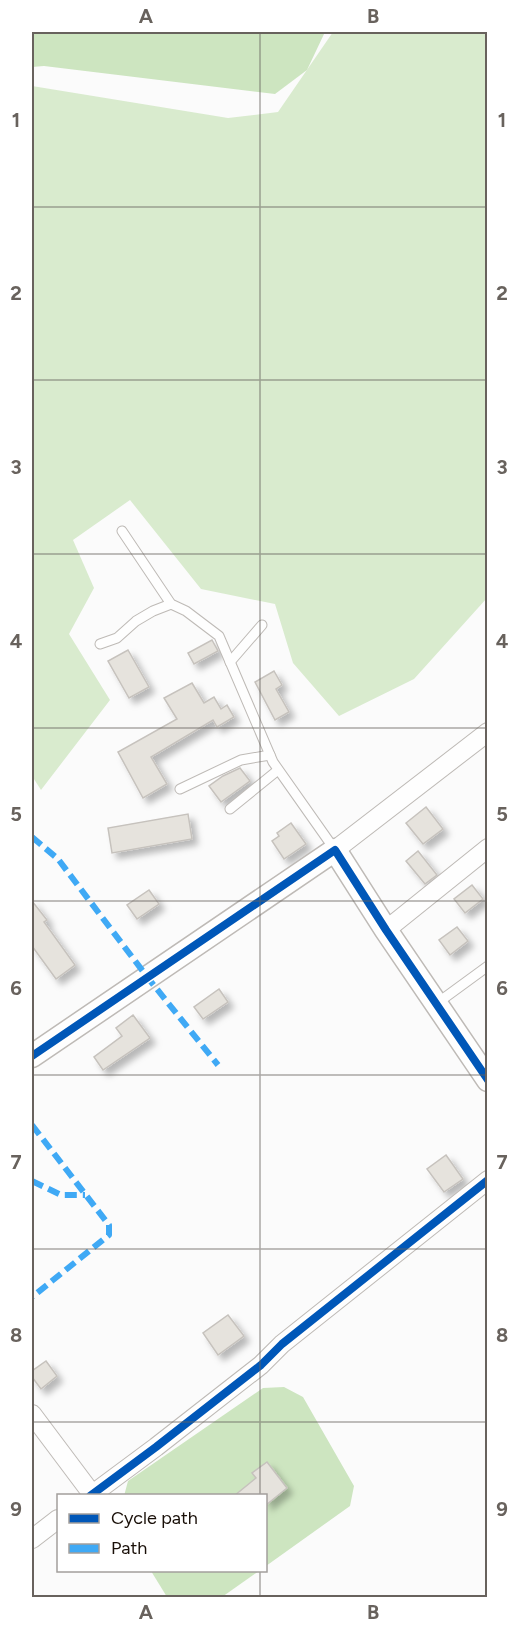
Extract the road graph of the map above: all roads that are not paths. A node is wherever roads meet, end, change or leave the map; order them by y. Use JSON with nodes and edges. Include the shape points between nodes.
{"nodes":[{"id":1,"x":122,"y":531,"type":"dead end"},
{"id":2,"x":171,"y":604,"type":"junction"},
{"id":3,"x":262,"y":625,"type":"dead end"},
{"id":4,"x":100,"y":644,"type":"dead end"},
{"id":5,"x":230,"y":662,"type":"junction"},
{"id":6,"x":488,"y":732,"type":"edge"},
{"id":7,"x":270,"y":755,"type":"junction"},
{"id":8,"x":278,"y":770,"type":"junction"},
{"id":9,"x":180,"y":789,"type":"dead end"},
{"id":10,"x":231,"y":809,"type":"dead end"},
{"id":11,"x":488,"y":848,"type":"edge"},
{"id":12,"x":335,"y":850,"type":"junction"},
{"id":13,"x":386,"y":930,"type":"junction"},
{"id":14,"x":488,"y":966,"type":"edge"},
{"id":15,"x":436,"y":1004,"type":"junction"},
{"id":16,"x":32,"y":1056,"type":"edge"},
{"id":17,"x":488,"y":1080,"type":"edge"},
{"id":18,"x":488,"y":1180,"type":"edge"},
{"id":19,"x":32,"y":1414,"type":"edge"},
{"id":20,"x":90,"y":1494,"type":"edge"},
{"id":21,"x":92,"y":1494,"type":"edge"},
{"id":22,"x":57,"y":1520,"type":"edge"},
{"id":23,"x":32,"y":1539,"type":"edge"}],
"edges":[{"from":1,"to":2,"type":"lane"},
{"from":2,"to":4,"type":"lane","via":[[136,621],[117,638]]},
{"from":2,"to":5,"type":"lane","via":[[219,636]]},
{"from":3,"to":5,"type":"lane"},
{"from":5,"to":7,"type":"lane"},
{"from":6,"to":12,"type":"street"},
{"from":7,"to":8,"type":"lane"},
{"from":7,"to":9,"type":"lane","via":[[241,760]]},
{"from":8,"to":10,"type":"lane"},
{"from":8,"to":12,"type":"lane"},
{"from":11,"to":13,"type":"street"},
{"from":12,"to":13,"type":"street"},
{"from":12,"to":16,"type":"street"},
{"from":13,"to":15,"type":"street"},
{"from":14,"to":15,"type":"lane"},
{"from":15,"to":17,"type":"street"},
{"from":18,"to":21,"type":"street","via":[[282,1344],[261,1365]]},
{"from":19,"to":20,"type":"street"},
{"from":22,"to":23,"type":"street"}]}
